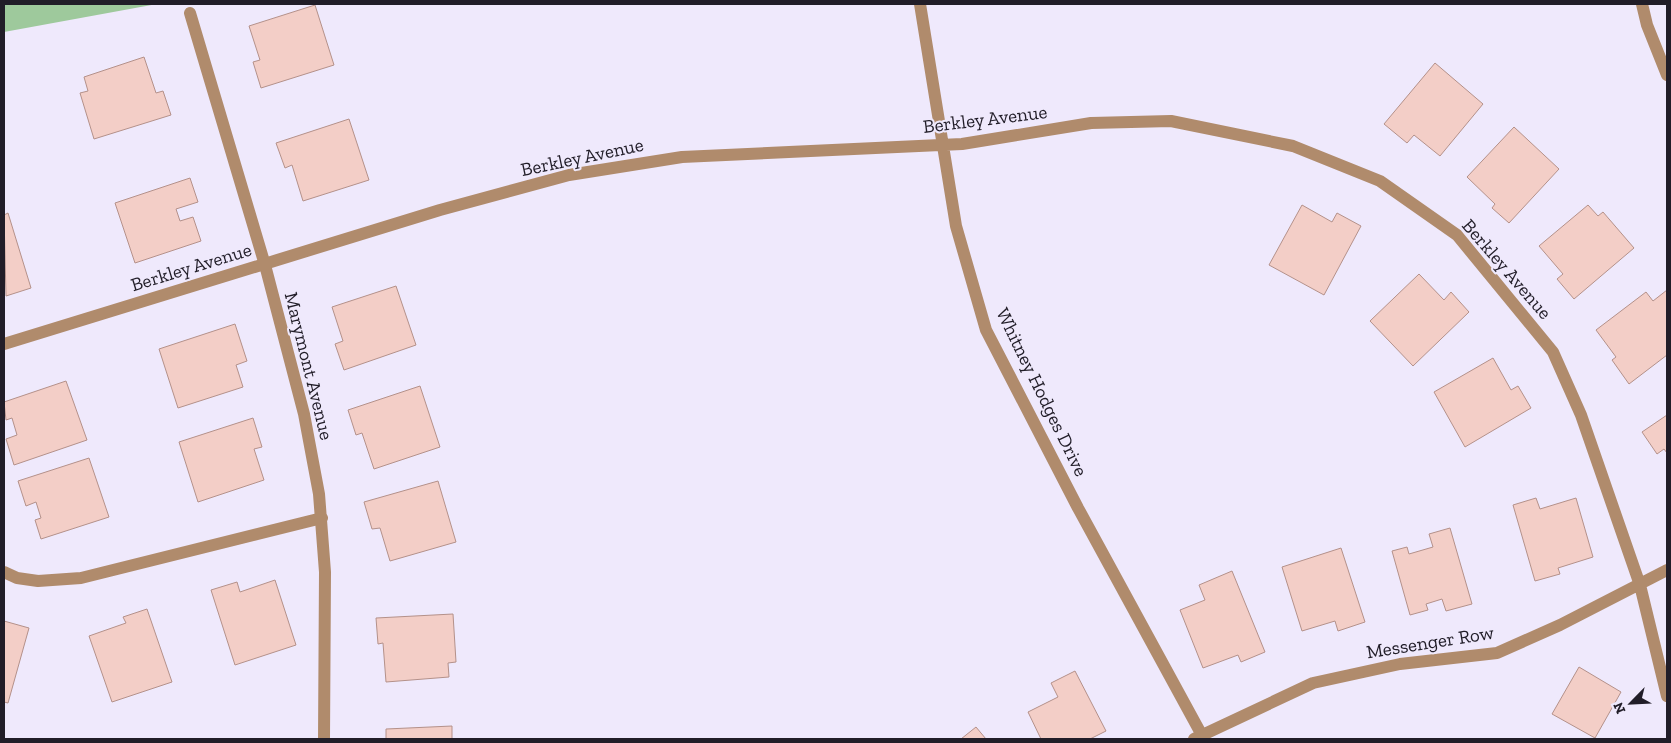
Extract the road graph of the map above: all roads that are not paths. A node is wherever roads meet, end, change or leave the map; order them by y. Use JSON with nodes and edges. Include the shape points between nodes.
{"nodes":[{"id":1,"x":920,"y":4,"type":"edge"},
{"id":2,"x":1642,"y":4,"type":"edge"},
{"id":3,"x":190,"y":13,"type":"dead end"},
{"id":4,"x":1667,"y":75,"type":"edge"},
{"id":5,"x":942,"y":145,"type":"junction"},
{"id":6,"x":265,"y":265,"type":"junction"},
{"id":7,"x":4,"y":344,"type":"edge"},
{"id":8,"x":322,"y":518,"type":"junction"},
{"id":9,"x":1667,"y":570,"type":"edge"},
{"id":10,"x":4,"y":572,"type":"edge"},
{"id":11,"x":1640,"y":585,"type":"junction"},
{"id":12,"x":1667,"y":696,"type":"edge"},
{"id":13,"x":1200,"y":738,"type":"edge"},
{"id":14,"x":324,"y":739,"type":"edge"}],
"edges":[{"from":1,"to":5,"type":"street","name":"Whitney Hodges Drive"},
{"from":2,"to":4,"type":"street"},
{"from":3,"to":6,"type":"street","name":"Marymont Avenue"},
{"from":5,"to":6,"type":"street","name":"Berkley Avenue","via":[[682,157],[569,175],[440,210]]},
{"from":5,"to":11,"type":"street","name":"Berkley Avenue","via":[[1091,123],[1171,121],[1293,146],[1380,181],[1457,235],[1553,352],[1581,415]]},
{"from":5,"to":13,"type":"street","name":"Whitney Hodges Drive","via":[[956,226],[986,330]]},
{"from":6,"to":7,"type":"street","name":"Berkley Avenue"},
{"from":6,"to":8,"type":"street","name":"Marymont Avenue","via":[[304,414]]},
{"from":8,"to":10,"type":"street","via":[[81,578],[38,581]]},
{"from":8,"to":14,"type":"street","name":"Marymont Avenue","via":[[326,572]]},
{"from":9,"to":11,"type":"street","name":"Messenger Row"},
{"from":11,"to":12,"type":"street","name":"Berkley Avenue"},
{"from":11,"to":13,"type":"street","name":"Messenger Row","via":[[1560,626],[1497,653],[1400,664],[1313,683]]}]}
